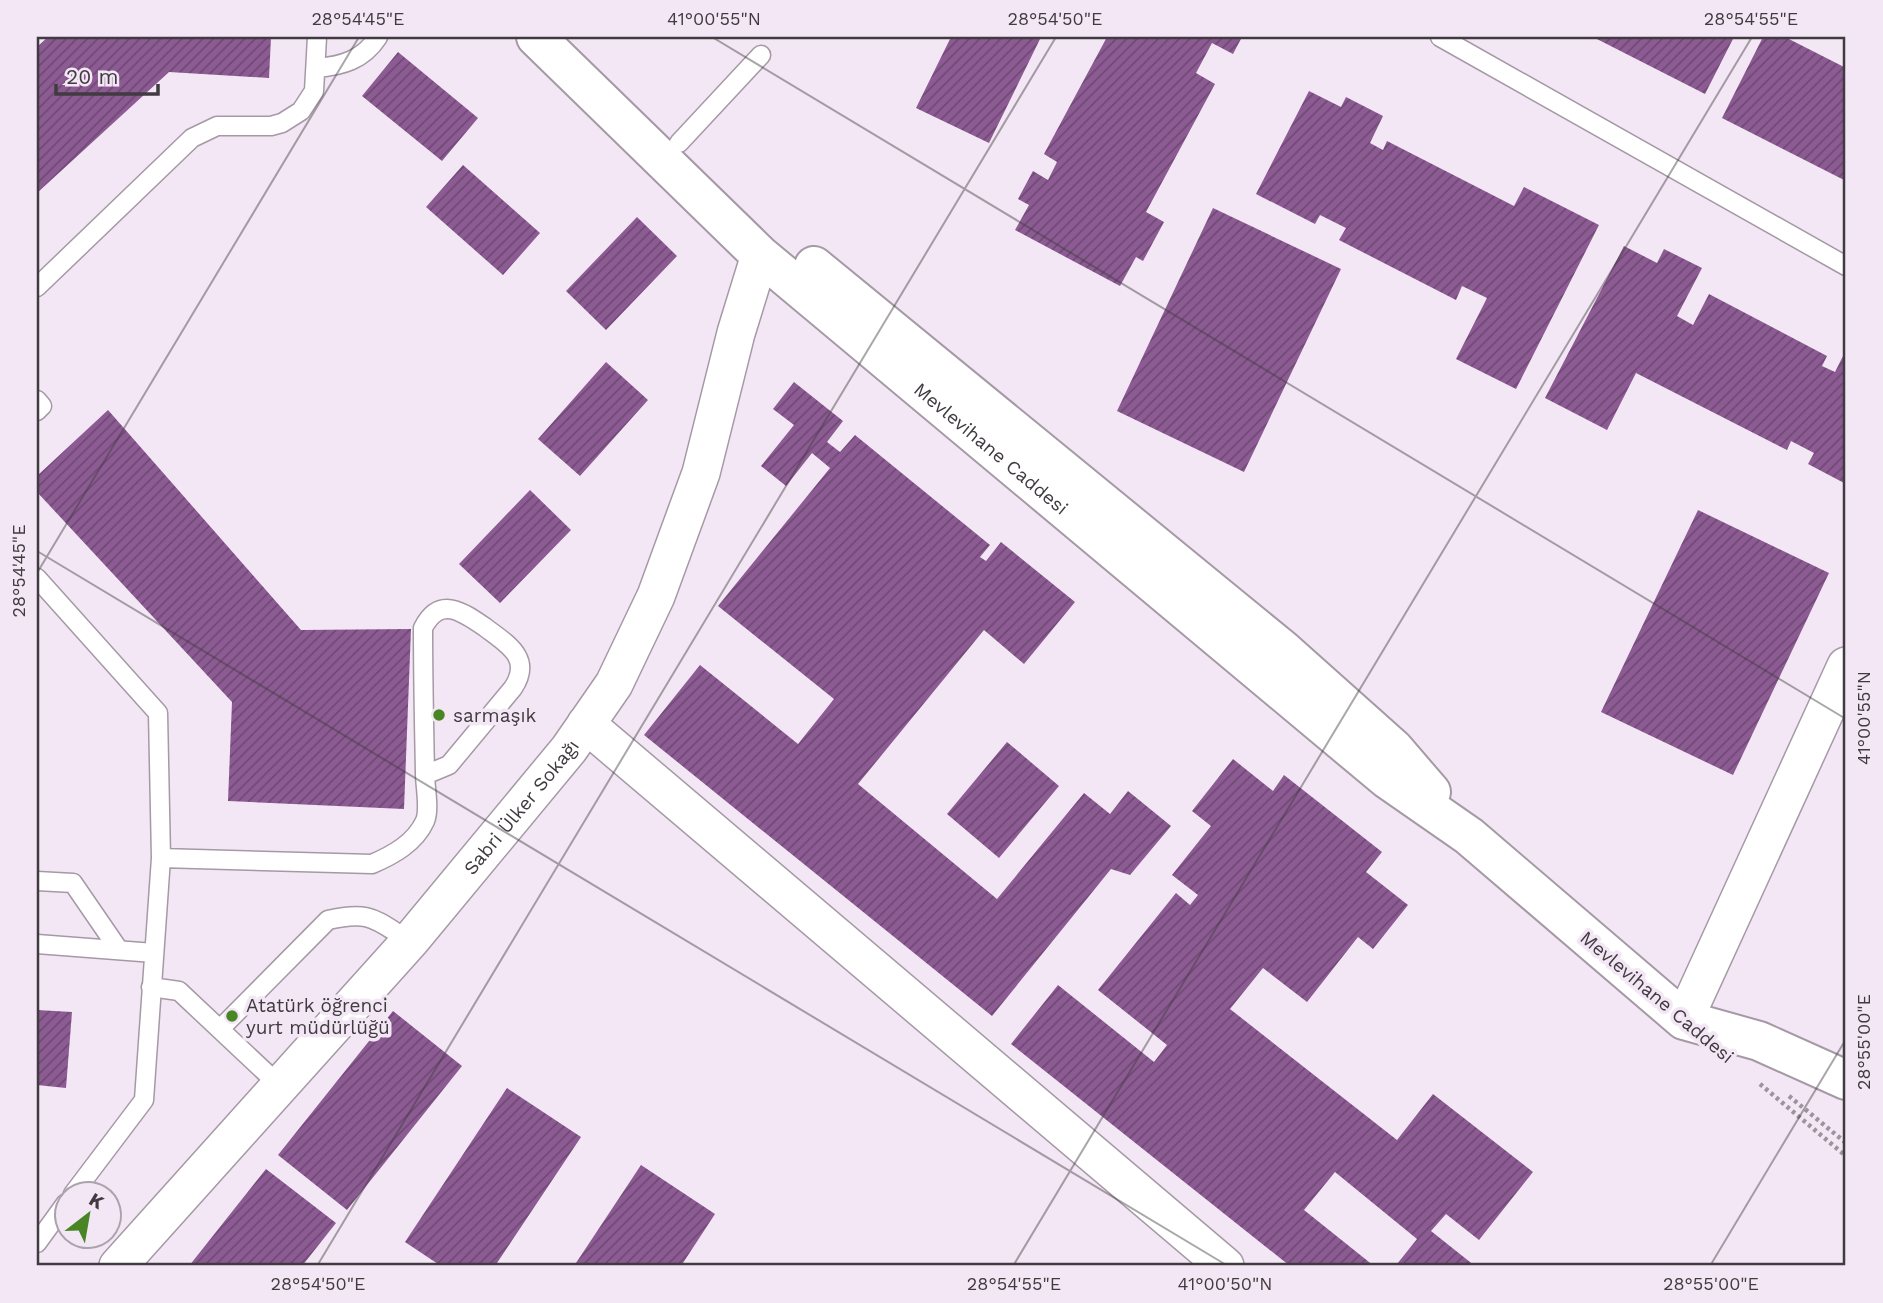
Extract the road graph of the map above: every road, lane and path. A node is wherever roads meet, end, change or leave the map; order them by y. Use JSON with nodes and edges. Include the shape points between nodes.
{"nodes":[{"id":1,"x":317,"y":37,"type":"edge"},
{"id":2,"x":378,"y":37,"type":"edge"},
{"id":3,"x":536,"y":37,"type":"edge"},
{"id":4,"x":569,"y":37,"type":"edge"},
{"id":5,"x":1440,"y":37,"type":"edge"},
{"id":6,"x":761,"y":55,"type":"dead end"},
{"id":7,"x":316,"y":68,"type":"junction"},
{"id":8,"x":671,"y":151,"type":"junction"},
{"id":9,"x":768,"y":245,"type":"junction"},
{"id":10,"x":1846,"y":266,"type":"edge"},
{"id":11,"x":37,"y":287,"type":"edge"},
{"id":12,"x":37,"y":400,"type":"edge"},
{"id":13,"x":37,"y":411,"type":"edge"},
{"id":14,"x":37,"y":578,"type":"edge"},
{"id":15,"x":1846,"y":666,"type":"edge"},
{"id":16,"x":586,"y":724,"type":"junction"},
{"id":17,"x":425,"y":775,"type":"junction"},
{"id":18,"x":161,"y":858,"type":"junction"},
{"id":19,"x":37,"y":881,"type":"edge"},
{"id":20,"x":410,"y":941,"type":"junction"},
{"id":21,"x":37,"y":944,"type":"edge"},
{"id":22,"x":119,"y":950,"type":"junction"},
{"id":23,"x":154,"y":953,"type":"junction"},
{"id":24,"x":151,"y":987,"type":"junction"},
{"id":25,"x":1684,"y":1020,"type":"junction"},
{"id":26,"x":220,"y":1028,"type":"junction"},
{"id":27,"x":1755,"y":1080,"type":"dead end"},
{"id":28,"x":1846,"y":1080,"type":"edge"},
{"id":29,"x":279,"y":1085,"type":"junction"},
{"id":30,"x":1846,"y":1156,"type":"edge"},
{"id":31,"x":84,"y":1180,"type":"edge"},
{"id":32,"x":52,"y":1222,"type":"edge"},
{"id":33,"x":37,"y":1243,"type":"edge"},
{"id":34,"x":118,"y":1266,"type":"edge"},
{"id":35,"x":1225,"y":1266,"type":"edge"}],
"edges":[{"from":1,"to":7,"type":"lane"},
{"from":2,"to":7,"type":"lane","via":[[351,61]]},
{"from":3,"to":8,"type":"street","name":"Mevlevihane Caddesi"},
{"from":4,"to":8,"type":"street","name":"Mevlevihane Caddesi"},
{"from":5,"to":10,"type":"lane"},
{"from":6,"to":8,"type":"lane"},
{"from":7,"to":11,"type":"lane","via":[[314,91],[301,111],[271,126],[217,126],[192,138]]},
{"from":8,"to":9,"type":"street","name":"Mevlevihane Caddesi"},
{"from":9,"to":16,"type":"street","name":"Sabri Ülker Sokağı","via":[[736,333],[701,472],[656,596],[614,684]]},
{"from":9,"to":25,"type":"street","name":"Mevlevihane Caddesi","via":[[1387,779],[1469,836]]},
{"from":12,"to":13,"type":"lane","via":[[42,406]]},
{"from":14,"to":18,"type":"lane","via":[[158,713]]},
{"from":15,"to":25,"type":"street"},
{"from":16,"to":20,"type":"street","name":"Sabri Ülker Sokağı"},
{"from":16,"to":35,"type":"street"},
{"from":17,"to":17,"type":"lane","via":[[422,628],[433,614],[453,609],[511,646],[519,674],[513,688],[449,765]]},
{"from":17,"to":18,"type":"lane","via":[[426,818],[417,834],[389,857],[372,864]]},
{"from":18,"to":23,"type":"lane"},
{"from":19,"to":22,"type":"lane","via":[[73,883]]},
{"from":20,"to":26,"type":"lane","via":[[368,916],[351,914],[328,920]]},
{"from":20,"to":29,"type":"street","name":"Sabri Ülker Sokağı"},
{"from":21,"to":22,"type":"lane"},
{"from":22,"to":23,"type":"lane"},
{"from":23,"to":24,"type":"lane"},
{"from":24,"to":26,"type":"lane","via":[[179,991]]},
{"from":24,"to":31,"type":"lane","via":[[144,1100]]},
{"from":25,"to":28,"type":"street","via":[[1759,1041]]},
{"from":26,"to":29,"type":"lane"},
{"from":27,"to":30,"type":"path"},
{"from":29,"to":34,"type":"street","name":"Sabri Ülker Sokağı"},
{"from":32,"to":33,"type":"lane"}]}
